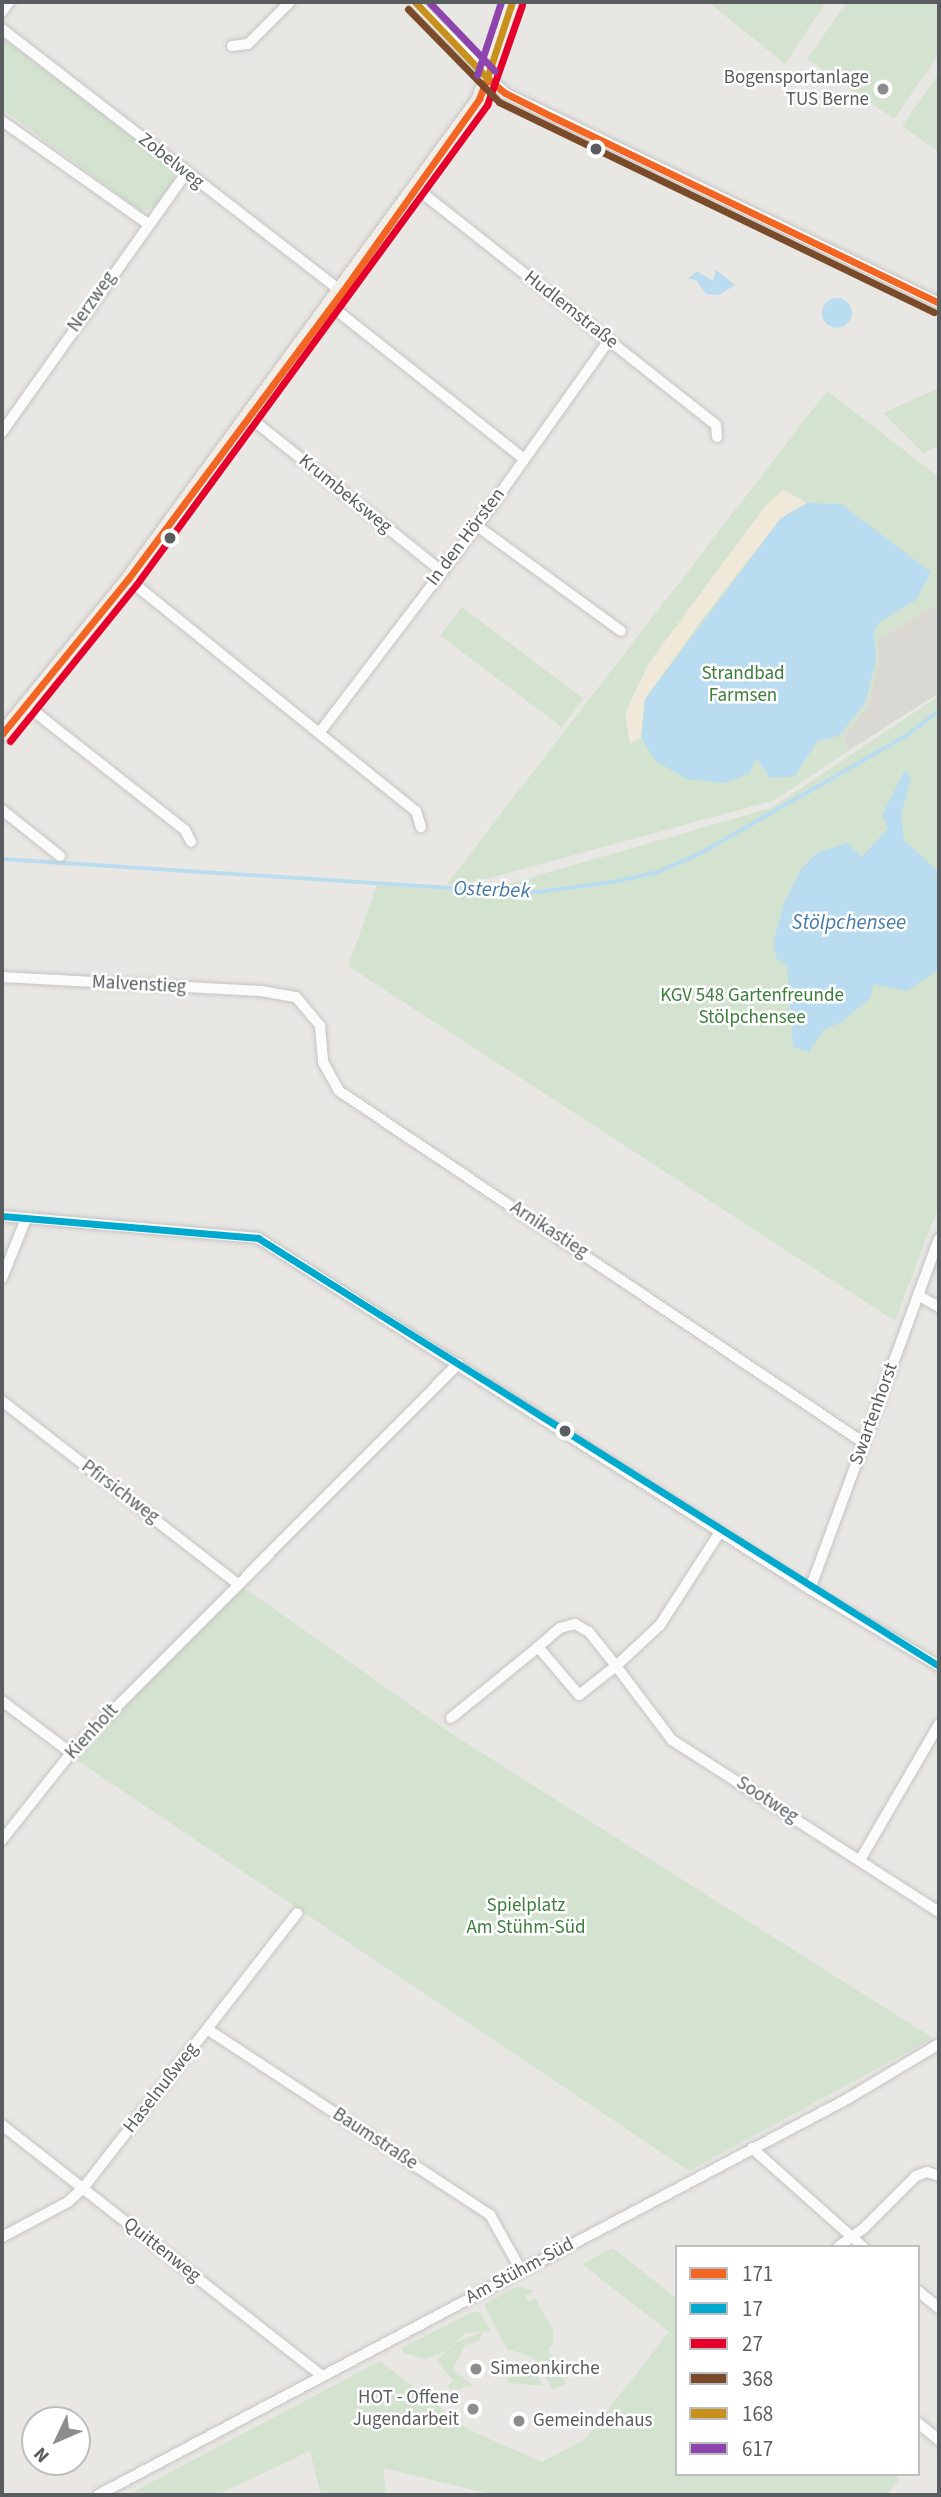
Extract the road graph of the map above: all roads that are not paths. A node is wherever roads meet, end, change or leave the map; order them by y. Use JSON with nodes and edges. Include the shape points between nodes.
{"nodes":[{"id":1,"x":9,"y":2,"type":"edge"},
{"id":2,"x":290,"y":2,"type":"edge"},
{"id":3,"x":415,"y":2,"type":"edge"},
{"id":4,"x":512,"y":2,"type":"edge"},
{"id":5,"x":2,"y":12,"type":"edge"},
{"id":6,"x":2,"y":29,"type":"edge"},
{"id":7,"x":248,"y":44,"type":"junction"},
{"id":8,"x":232,"y":46,"type":"dead end"},
{"id":9,"x":247,"y":57,"type":"dead end"},
{"id":10,"x":487,"y":78,"type":"junction"},
{"id":11,"x":2,"y":121,"type":"edge"},
{"id":12,"x":186,"y":173,"type":"junction"},
{"id":13,"x":416,"y":188,"type":"junction"},
{"id":14,"x":148,"y":224,"type":"junction"},
{"id":15,"x":342,"y":292,"type":"junction"},
{"id":16,"x":939,"y":303,"type":"edge"},
{"id":17,"x":331,"y":306,"type":"junction"},
{"id":18,"x":609,"y":340,"type":"junction"},
{"id":19,"x":249,"y":417,"type":"junction"},
{"id":20,"x":2,"y":432,"type":"edge"},
{"id":21,"x":717,"y":437,"type":"dead end"},
{"id":22,"x":523,"y":458,"type":"junction"},
{"id":23,"x":477,"y":526,"type":"junction"},
{"id":24,"x":441,"y":571,"type":"junction"},
{"id":25,"x":128,"y":579,"type":"junction"},
{"id":26,"x":621,"y":631,"type":"dead end"},
{"id":27,"x":26,"y":705,"type":"junction"},
{"id":28,"x":3,"y":730,"type":"edge"},
{"id":29,"x":320,"y":732,"type":"junction"},
{"id":30,"x":2,"y":810,"type":"edge"},
{"id":31,"x":421,"y":827,"type":"dead end"},
{"id":32,"x":191,"y":842,"type":"dead end"},
{"id":33,"x":60,"y":856,"type":"dead end"},
{"id":34,"x":2,"y":977,"type":"edge"},
{"id":35,"x":276,"y":992,"type":"joint"},
{"id":36,"x":2,"y":1216,"type":"edge"},
{"id":37,"x":26,"y":1219,"type":"junction"},
{"id":38,"x":939,"y":1239,"type":"edge"},
{"id":39,"x":2,"y":1278,"type":"edge"},
{"id":40,"x":918,"y":1295,"type":"junction"},
{"id":41,"x":939,"y":1307,"type":"edge"},
{"id":42,"x":458,"y":1364,"type":"junction"},
{"id":43,"x":2,"y":1401,"type":"edge"},
{"id":44,"x":864,"y":1443,"type":"junction"},
{"id":45,"x":720,"y":1532,"type":"junction"},
{"id":46,"x":237,"y":1583,"type":"junction"},
{"id":47,"x":810,"y":1589,"type":"junction"},
{"id":48,"x":538,"y":1647,"type":"junction"},
{"id":49,"x":616,"y":1666,"type":"junction"},
{"id":50,"x":939,"y":1666,"type":"edge"},
{"id":51,"x":2,"y":1701,"type":"edge"},
{"id":52,"x":451,"y":1718,"type":"dead end"},
{"id":53,"x":939,"y":1724,"type":"edge"},
{"id":54,"x":71,"y":1753,"type":"junction"},
{"id":55,"x":2,"y":1840,"type":"edge"},
{"id":56,"x":860,"y":1860,"type":"junction"},
{"id":57,"x":939,"y":1912,"type":"edge"},
{"id":58,"x":297,"y":1913,"type":"dead end"},
{"id":59,"x":207,"y":2029,"type":"junction"},
{"id":60,"x":939,"y":2044,"type":"edge"},
{"id":61,"x":2,"y":2125,"type":"edge"},
{"id":62,"x":752,"y":2148,"type":"junction"},
{"id":63,"x":939,"y":2176,"type":"edge"},
{"id":64,"x":84,"y":2187,"type":"junction"},
{"id":65,"x":2,"y":2237,"type":"edge"},
{"id":66,"x":851,"y":2237,"type":"junction"},
{"id":67,"x":841,"y":2245,"type":"edge"},
{"id":68,"x":861,"y":2245,"type":"edge"},
{"id":69,"x":521,"y":2270,"type":"junction"},
{"id":70,"x":920,"y":2293,"type":"edge"},
{"id":71,"x":939,"y":2308,"type":"edge"},
{"id":72,"x":322,"y":2376,"type":"junction"},
{"id":73,"x":920,"y":2425,"type":"edge"},
{"id":74,"x":939,"y":2440,"type":"edge"},
{"id":75,"x":98,"y":2495,"type":"edge"}],
"edges":[{"from":1,"to":5,"type":"street"},
{"from":2,"to":7,"type":"street"},
{"from":3,"to":10,"type":"street"},
{"from":4,"to":10,"type":"main road"},
{"from":6,"to":12,"type":"street","name":"Zobelweg"},
{"from":7,"to":8,"type":"street"},
{"from":7,"to":9,"type":"street"},
{"from":10,"to":13,"type":"main road","via":[[479,99]]},
{"from":10,"to":16,"type":"street","via":[[505,93],[555,118]]},
{"from":11,"to":14,"type":"street"},
{"from":12,"to":14,"type":"street","name":"Nerzweg"},
{"from":12,"to":15,"type":"street","name":"Zobelweg"},
{"from":13,"to":15,"type":"main road"},
{"from":13,"to":18,"type":"street","name":"Hudlemstraße"},
{"from":14,"to":20,"type":"street","name":"Nerzweg"},
{"from":15,"to":17,"type":"main road"},
{"from":17,"to":19,"type":"main road"},
{"from":17,"to":22,"type":"street"},
{"from":18,"to":21,"type":"street","name":"Hudlemstraße","via":[[716,425]]},
{"from":18,"to":22,"type":"street","name":"In den Hörsten"},
{"from":19,"to":24,"type":"street","name":"Krumbeksweg"},
{"from":19,"to":25,"type":"main road"},
{"from":22,"to":23,"type":"street","name":"In den Hörsten"},
{"from":23,"to":24,"type":"street","name":"In den Hörsten"},
{"from":23,"to":26,"type":"street"},
{"from":24,"to":29,"type":"street","name":"In den Hörsten"},
{"from":25,"to":27,"type":"main road"},
{"from":25,"to":29,"type":"street"},
{"from":27,"to":28,"type":"main road"},
{"from":27,"to":32,"type":"street","via":[[186,830]]},
{"from":29,"to":31,"type":"street","via":[[416,811]]},
{"from":30,"to":33,"type":"street"},
{"from":34,"to":35,"type":"street","name":"Malvenstieg"},
{"from":35,"to":44,"type":"street","name":"Arnikastieg","via":[[296,997],[311,1011],[320,1026],[323,1062],[338,1091]]},
{"from":36,"to":37,"type":"street"},
{"from":37,"to":39,"type":"street"},
{"from":37,"to":42,"type":"street","via":[[258,1238]]},
{"from":38,"to":40,"type":"street","name":"Swartenhorst"},
{"from":40,"to":41,"type":"street"},
{"from":40,"to":44,"type":"street","name":"Swartenhorst"},
{"from":42,"to":45,"type":"street"},
{"from":42,"to":46,"type":"street","name":"Kienholt"},
{"from":43,"to":46,"type":"street","name":"Pfirsichweg"},
{"from":44,"to":47,"type":"street","name":"Swartenhorst"},
{"from":45,"to":47,"type":"street"},
{"from":45,"to":49,"type":"street","via":[[660,1625]]},
{"from":46,"to":54,"type":"street","name":"Kienholt"},
{"from":47,"to":50,"type":"street"},
{"from":48,"to":49,"type":"street","name":"Sootweg","via":[[560,1628],[575,1624],[589,1632]]},
{"from":48,"to":49,"type":"street","via":[[579,1695]]},
{"from":48,"to":52,"type":"street"},
{"from":49,"to":56,"type":"street","name":"Sootweg","via":[[672,1740]]},
{"from":51,"to":54,"type":"street"},
{"from":53,"to":56,"type":"street"},
{"from":54,"to":55,"type":"street","name":"Kienholt"},
{"from":56,"to":57,"type":"street","name":"Sootweg"},
{"from":58,"to":59,"type":"street","name":"Haselnußweg"},
{"from":59,"to":64,"type":"street","name":"Haselnußweg"},
{"from":59,"to":69,"type":"street","name":"Baumstraße","via":[[490,2216]]},
{"from":60,"to":62,"type":"street","name":"Am Stühm-Süd"},
{"from":61,"to":64,"type":"street","name":"Quittenweg"},
{"from":62,"to":66,"type":"street"},
{"from":62,"to":69,"type":"street","name":"Am Stühm-Süd"},
{"from":63,"to":66,"type":"street","via":[[927,2172],[916,2176]]},
{"from":64,"to":65,"type":"street","name":"Haselnußweg","via":[[68,2202]]},
{"from":64,"to":72,"type":"street","name":"Quittenweg"},
{"from":66,"to":67,"type":"street"},
{"from":66,"to":68,"type":"street"},
{"from":69,"to":72,"type":"street","name":"Am Stühm-Süd"},
{"from":70,"to":71,"type":"street"},
{"from":72,"to":75,"type":"street","name":"Am Stühm-Süd"},
{"from":73,"to":74,"type":"street"}]}
